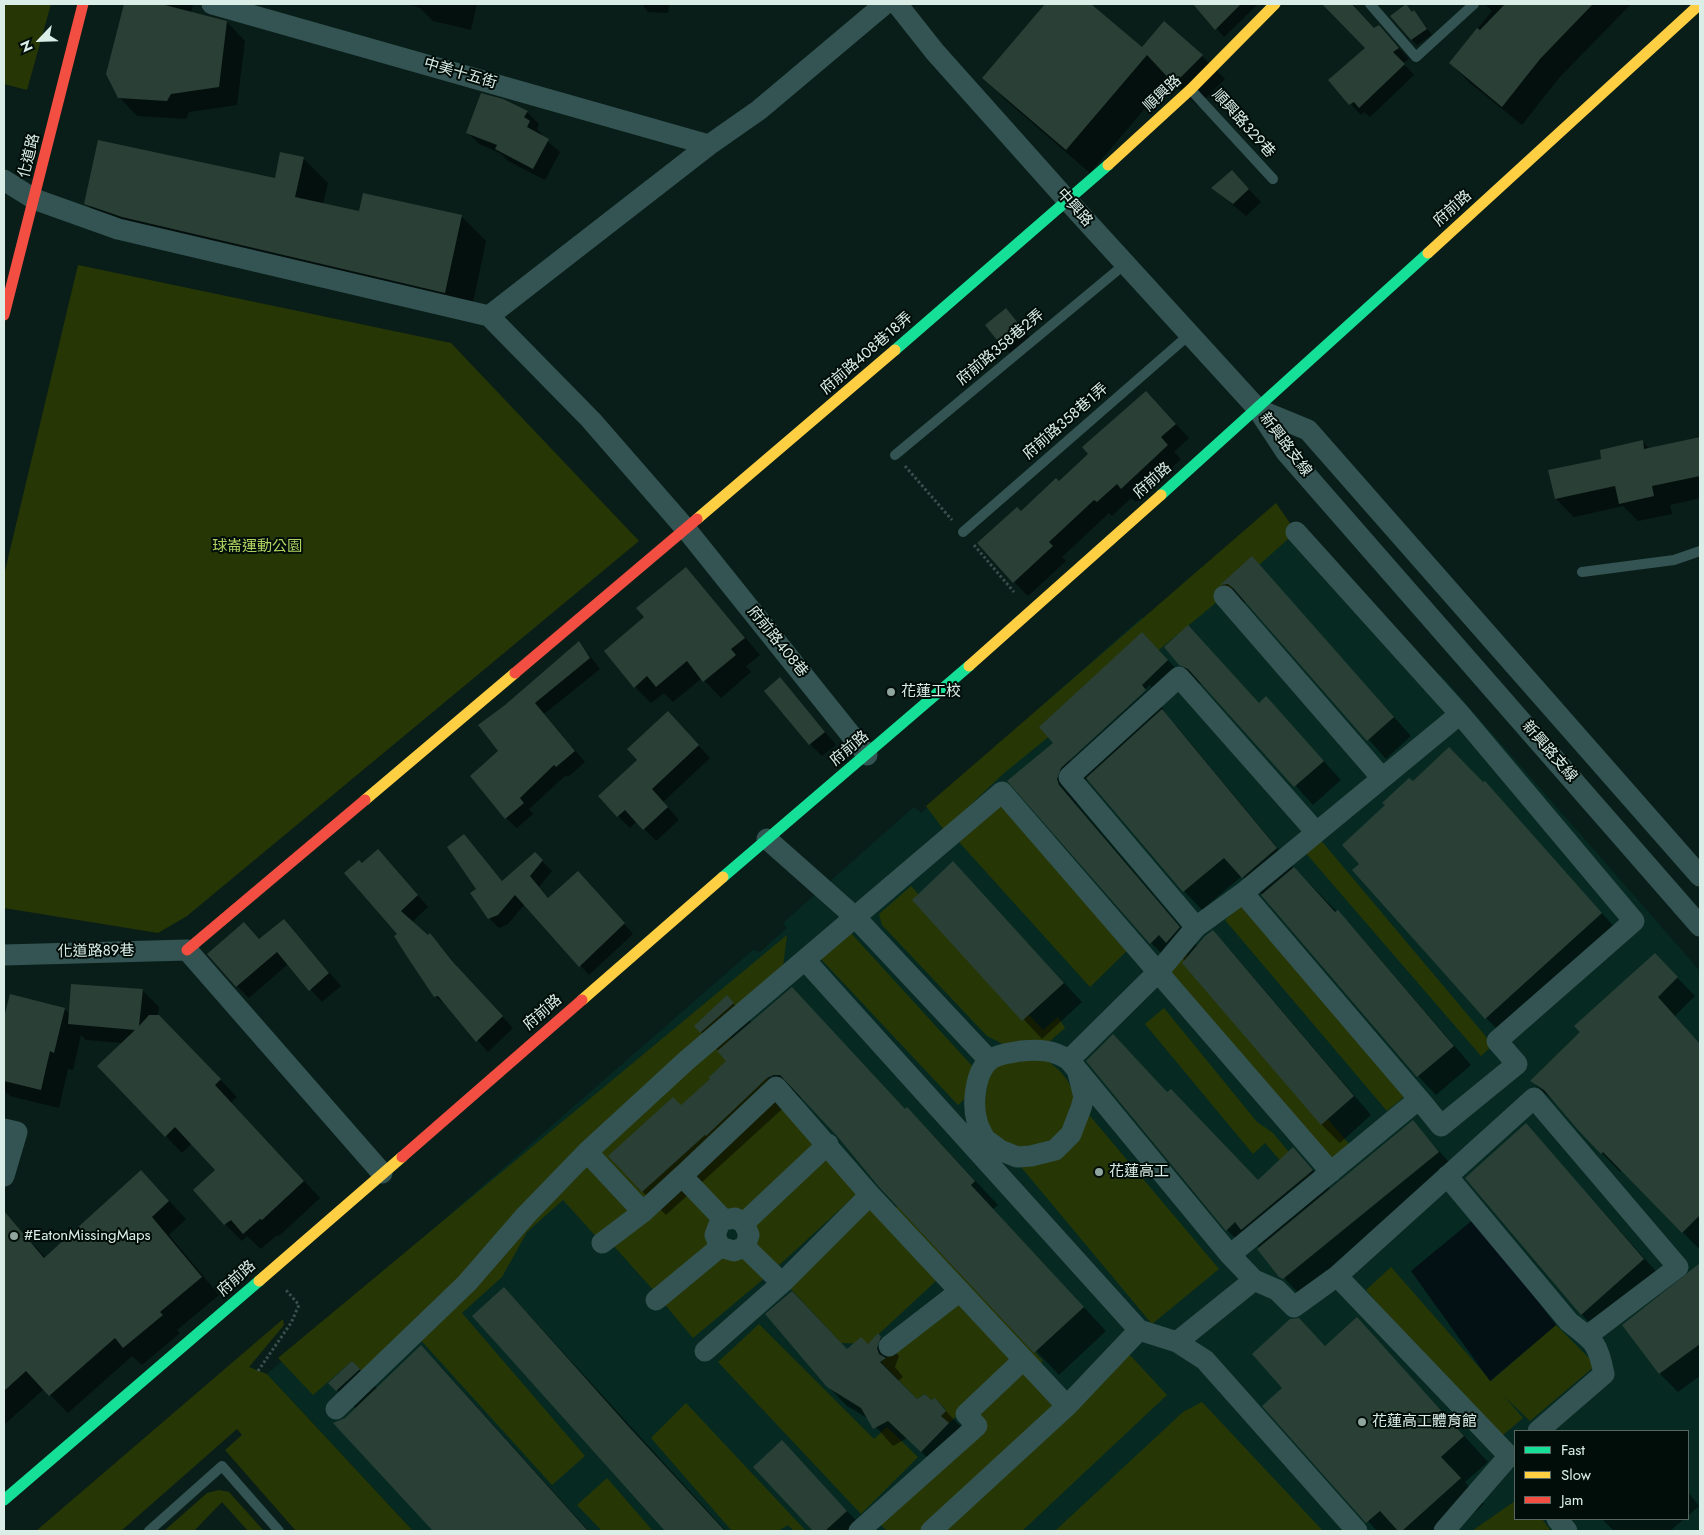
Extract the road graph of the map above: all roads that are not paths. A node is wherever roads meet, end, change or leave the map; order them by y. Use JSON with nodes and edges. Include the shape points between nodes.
{"nodes":[{"id":1,"x":83,"y":4,"type":"edge"},
{"id":2,"x":212,"y":4,"type":"edge"},
{"id":3,"x":885,"y":4,"type":"edge"},
{"id":4,"x":897,"y":4,"type":"edge"},
{"id":5,"x":1275,"y":4,"type":"edge"},
{"id":6,"x":1370,"y":4,"type":"edge"},
{"id":7,"x":1474,"y":4,"type":"edge"},
{"id":8,"x":1700,"y":4,"type":"edge"},
{"id":9,"x":1191,"y":89,"type":"junction"},
{"id":10,"x":709,"y":145,"type":"junction"},
{"id":11,"x":1273,"y":179,"type":"dead end"},
{"id":12,"x":4,"y":180,"type":"edge"},
{"id":13,"x":34,"y":199,"type":"junction"},
{"id":14,"x":1068,"y":201,"type":"junction"},
{"id":15,"x":1125,"y":264,"type":"junction"},
{"id":16,"x":4,"y":315,"type":"edge"},
{"id":17,"x":489,"y":316,"type":"junction"},
{"id":18,"x":1190,"y":334,"type":"junction"},
{"id":19,"x":1257,"y":408,"type":"junction"},
{"id":20,"x":895,"y":454,"type":"dead end"},
{"id":21,"x":686,"y":529,"type":"junction"},
{"id":22,"x":963,"y":532,"type":"dead end"},
{"id":23,"x":1296,"y":532,"type":"dead end"},
{"id":24,"x":1700,"y":551,"type":"edge"},
{"id":25,"x":1582,"y":572,"type":"dead end"},
{"id":26,"x":1224,"y":596,"type":"dead end"},
{"id":27,"x":1460,"y":714,"type":"junction"},
{"id":28,"x":867,"y":755,"type":"junction"},
{"id":29,"x":1382,"y":778,"type":"junction"},
{"id":30,"x":1316,"y":832,"type":"junction"},
{"id":31,"x":766,"y":839,"type":"junction"},
{"id":32,"x":1700,"y":876,"type":"edge"},
{"id":33,"x":1243,"y":893,"type":"junction"},
{"id":34,"x":855,"y":917,"type":"junction"},
{"id":35,"x":1700,"y":926,"type":"edge"},
{"id":36,"x":1196,"y":927,"type":"junction"},
{"id":37,"x":187,"y":950,"type":"junction"},
{"id":38,"x":4,"y":955,"type":"edge"},
{"id":39,"x":805,"y":960,"type":"junction"},
{"id":40,"x":1159,"y":971,"type":"junction"},
{"id":41,"x":989,"y":1060,"type":"junction"},
{"id":42,"x":1073,"y":1064,"type":"junction"},
{"id":43,"x":1419,"y":1099,"type":"junction"},
{"id":44,"x":10,"y":1131,"type":"edge"},
{"id":45,"x":980,"y":1143,"type":"junction"},
{"id":46,"x":828,"y":1144,"type":"junction"},
{"id":47,"x":588,"y":1152,"type":"junction"},
{"id":48,"x":1331,"y":1172,"type":"junction"},
{"id":49,"x":382,"y":1173,"type":"junction"},
{"id":50,"x":4,"y":1176,"type":"edge"},
{"id":51,"x":682,"y":1176,"type":"junction"},
{"id":52,"x":1447,"y":1176,"type":"junction"},
{"id":53,"x":870,"y":1195,"type":"junction"},
{"id":54,"x":643,"y":1212,"type":"junction"},
{"id":55,"x":734,"y":1222,"type":"junction"},
{"id":56,"x":602,"y":1243,"type":"dead end"},
{"id":57,"x":720,"y":1247,"type":"junction"},
{"id":58,"x":745,"y":1247,"type":"junction"},
{"id":59,"x":1230,"y":1255,"type":"junction"},
{"id":60,"x":1337,"y":1276,"type":"junction"},
{"id":61,"x":1254,"y":1280,"type":"junction"},
{"id":62,"x":782,"y":1283,"type":"junction"},
{"id":63,"x":960,"y":1291,"type":"junction"},
{"id":64,"x":656,"y":1300,"type":"dead end"},
{"id":65,"x":1139,"y":1330,"type":"junction"},
{"id":66,"x":1588,"y":1336,"type":"junction"},
{"id":67,"x":1177,"y":1342,"type":"junction"},
{"id":68,"x":889,"y":1346,"type":"dead end"},
{"id":69,"x":705,"y":1350,"type":"dead end"},
{"id":70,"x":1023,"y":1360,"type":"junction"},
{"id":71,"x":1067,"y":1406,"type":"junction"},
{"id":72,"x":336,"y":1409,"type":"dead end"},
{"id":73,"x":1539,"y":1430,"type":"edge"},
{"id":74,"x":1513,"y":1457,"type":"edge"},
{"id":75,"x":4,"y":1500,"type":"edge"},
{"id":76,"x":1558,"y":1520,"type":"edge"},
{"id":77,"x":868,"y":1528,"type":"edge"},
{"id":78,"x":149,"y":1531,"type":"edge"},
{"id":79,"x":279,"y":1531,"type":"edge"},
{"id":80,"x":930,"y":1531,"type":"edge"},
{"id":81,"x":1357,"y":1531,"type":"edge"},
{"id":82,"x":1444,"y":1531,"type":"edge"},
{"id":83,"x":1567,"y":1531,"type":"edge"}],
"edges":[{"from":1,"to":13,"type":"main road","name":"化道路"},
{"from":2,"to":10,"type":"street","name":"中美十五街"},
{"from":3,"to":10,"type":"street","via":[[766,104]]},
{"from":4,"to":14,"type":"street","name":"中興路","via":[[935,52]]},
{"from":5,"to":9,"type":"main road","name":"順興路"},
{"from":6,"to":7,"type":"lane","via":[[1416,57]]},
{"from":8,"to":19,"type":"main road","name":"府前路"},
{"from":9,"to":11,"type":"lane","name":"順興路329巷"},
{"from":9,"to":14,"type":"main road","name":"順興路"},
{"from":10,"to":17,"type":"street"},
{"from":12,"to":13,"type":"street"},
{"from":13,"to":16,"type":"main road","name":"化道路"},
{"from":13,"to":17,"type":"street","via":[[118,229]]},
{"from":14,"to":15,"type":"street","name":"中興路"},
{"from":14,"to":21,"type":"main road","name":"府前路408巷18弄"},
{"from":15,"to":18,"type":"street","name":"中興路"},
{"from":15,"to":20,"type":"lane","name":"府前路358巷2弄"},
{"from":17,"to":21,"type":"street","name":"府前路408巷","via":[[591,420]]},
{"from":18,"to":19,"type":"street","name":"中興路"},
{"from":18,"to":22,"type":"lane","name":"府前路358巷1弄"},
{"from":19,"to":28,"type":"main road","name":"府前路"},
{"from":19,"to":32,"type":"street","name":"新興路支線","via":[[1308,430]]},
{"from":19,"to":35,"type":"street","name":"新興路支線","via":[[1286,452]]},
{"from":21,"to":28,"type":"street","name":"府前路408巷"},
{"from":21,"to":37,"type":"main road","name":"府前路408巷18弄"},
{"from":23,"to":27,"type":"street"},
{"from":24,"to":25,"type":"lane","via":[[1674,560]]},
{"from":26,"to":29,"type":"street"},
{"from":27,"to":29,"type":"street"},
{"from":27,"to":43,"type":"street","via":[[1634,921],[1497,1041],[1517,1064],[1441,1126]]},
{"from":28,"to":31,"type":"main road","name":"府前路"},
{"from":29,"to":30,"type":"street"},
{"from":30,"to":33,"type":"street"},
{"from":30,"to":36,"type":"street","via":[[1179,677],[1069,777]]},
{"from":31,"to":34,"type":"street"},
{"from":31,"to":49,"type":"main road","name":"府前路"},
{"from":33,"to":36,"type":"street"},
{"from":33,"to":43,"type":"street"},
{"from":34,"to":39,"type":"street"},
{"from":34,"to":40,"type":"street","via":[[1002,792]]},
{"from":34,"to":41,"type":"street"},
{"from":36,"to":40,"type":"street"},
{"from":37,"to":38,"type":"street","name":"化道路89巷"},
{"from":37,"to":49,"type":"street"},
{"from":39,"to":45,"type":"street"},
{"from":39,"to":47,"type":"street","via":[[686,1060]]},
{"from":40,"to":42,"type":"street"},
{"from":40,"to":48,"type":"street"},
{"from":41,"to":42,"type":"street","via":[[1001,1054],[1039,1049],[1050,1050]]},
{"from":41,"to":45,"type":"street","via":[[979,1078],[974,1099]]},
{"from":42,"to":45,"type":"street","via":[[1084,1097],[1082,1108],[1070,1134],[1055,1150],[1017,1157]]},
{"from":42,"to":59,"type":"street"},
{"from":43,"to":48,"type":"street"},
{"from":44,"to":50,"type":"street"},
{"from":45,"to":65,"type":"street"},
{"from":46,"to":51,"type":"street","via":[[776,1087]]},
{"from":46,"to":53,"type":"street"},
{"from":46,"to":55,"type":"street"},
{"from":47,"to":54,"type":"street"},
{"from":47,"to":72,"type":"street","via":[[526,1215],[467,1283]]},
{"from":48,"to":59,"type":"street"},
{"from":49,"to":75,"type":"main road","name":"府前路"},
{"from":51,"to":54,"type":"street"},
{"from":51,"to":55,"type":"street"},
{"from":52,"to":60,"type":"street"},
{"from":52,"to":66,"type":"street","via":[[1569,1322]]},
{"from":52,"to":66,"type":"street","via":[[1534,1098],[1678,1267]]},
{"from":53,"to":62,"type":"street"},
{"from":53,"to":63,"type":"street"},
{"from":54,"to":56,"type":"street"},
{"from":55,"to":57,"type":"street","via":[[720,1222],[715,1235]]},
{"from":55,"to":58,"type":"street","via":[[749,1235]]},
{"from":57,"to":58,"type":"street","via":[[734,1251]]},
{"from":57,"to":64,"type":"street"},
{"from":58,"to":62,"type":"street"},
{"from":59,"to":61,"type":"street"},
{"from":60,"to":61,"type":"street","via":[[1294,1307],[1277,1290]]},
{"from":60,"to":74,"type":"street"},
{"from":61,"to":67,"type":"street"},
{"from":62,"to":69,"type":"street"},
{"from":63,"to":68,"type":"street"},
{"from":63,"to":70,"type":"street"},
{"from":65,"to":67,"type":"street"},
{"from":65,"to":71,"type":"street"},
{"from":66,"to":73,"type":"street","via":[[1600,1350],[1604,1374]]},
{"from":67,"to":81,"type":"street","via":[[1205,1360]]},
{"from":70,"to":71,"type":"street"},
{"from":70,"to":77,"type":"street","via":[[966,1414],[977,1426]]},
{"from":71,"to":80,"type":"street"},
{"from":74,"to":82,"type":"street"},
{"from":76,"to":83,"type":"street"},
{"from":78,"to":79,"type":"lane","via":[[222,1466]]}]}
